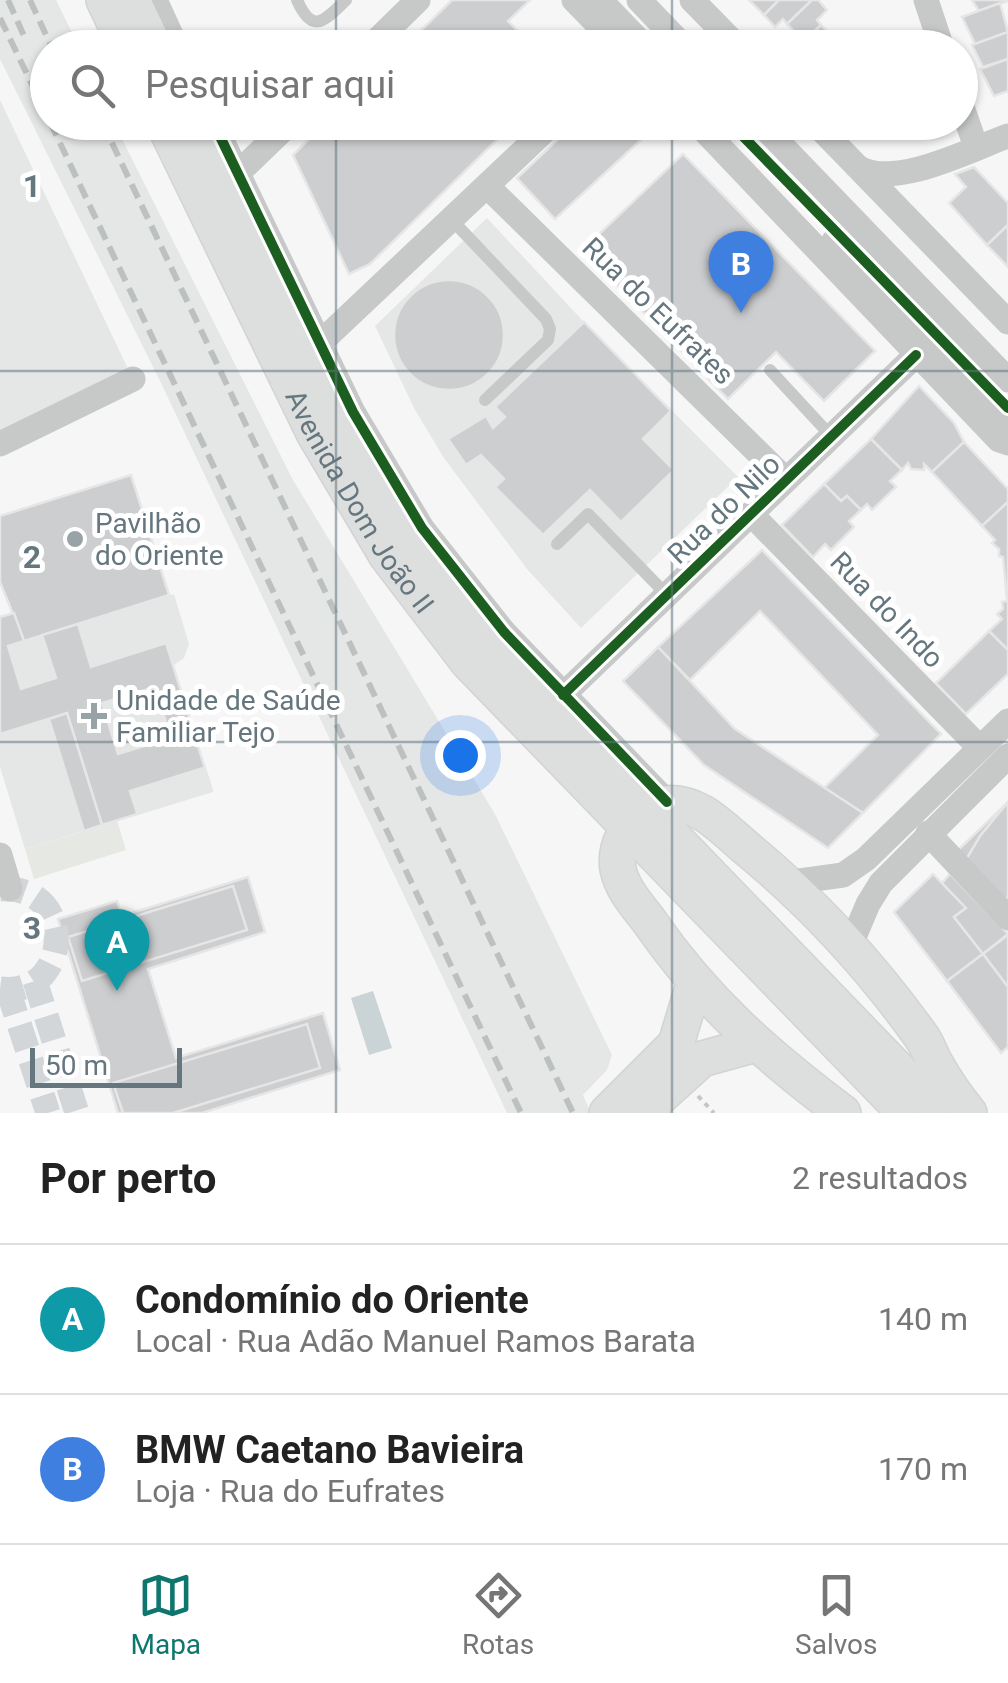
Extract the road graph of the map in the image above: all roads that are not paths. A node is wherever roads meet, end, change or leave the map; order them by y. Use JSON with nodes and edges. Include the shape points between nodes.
{"nodes":[{"id":1,"x":104,"y":0,"type":"edge"},
{"id":2,"x":132,"y":0,"type":"edge"},
{"id":3,"x":154,"y":0,"type":"edge"},
{"id":4,"x":298,"y":0,"type":"edge"},
{"id":5,"x":346,"y":0,"type":"edge"},
{"id":6,"x":418,"y":0,"type":"edge"},
{"id":7,"x":574,"y":0,"type":"edge"},
{"id":8,"x":600,"y":0,"type":"edge"},
{"id":9,"x":639,"y":0,"type":"edge"},
{"id":10,"x":692,"y":0,"type":"edge"},
{"id":11,"x":926,"y":0,"type":"edge"},
{"id":12,"x":118,"y":30,"type":"edge"},
{"id":13,"x":147,"y":30,"type":"edge"},
{"id":14,"x":168,"y":30,"type":"edge"},
{"id":15,"x":387,"y":30,"type":"edge"},
{"id":16,"x":603,"y":30,"type":"edge"},
{"id":17,"x":629,"y":30,"type":"edge"},
{"id":18,"x":668,"y":30,"type":"edge"},
{"id":19,"x":721,"y":30,"type":"edge"},
{"id":20,"x":936,"y":30,"type":"edge"},
{"id":21,"x":1008,"y":136,"type":"edge"},
{"id":22,"x":172,"y":140,"type":"edge"},
{"id":23,"x":201,"y":140,"type":"edge"},
{"id":24,"x":222,"y":140,"type":"edge"},
{"id":25,"x":273,"y":140,"type":"edge"},
{"id":26,"x":535,"y":140,"type":"edge"},
{"id":27,"x":714,"y":140,"type":"edge"},
{"id":28,"x":736,"y":140,"type":"edge"},
{"id":29,"x":776,"y":140,"type":"edge"},
{"id":30,"x":832,"y":140,"type":"edge"},
{"id":31,"x":974,"y":140,"type":"edge"},
{"id":32,"x":976,"y":147,"type":"junction"},
{"id":33,"x":860,"y":169,"type":"junction"},
{"id":34,"x":915,"y":169,"type":"junction"},
{"id":35,"x":238,"y":174,"type":"junction"},
{"id":36,"x":487,"y":186,"type":"junction"},
{"id":37,"x":903,"y":214,"type":"junction"},
{"id":38,"x":451,"y":219,"type":"junction"},
{"id":39,"x":1008,"y":322,"type":"edge"},
{"id":40,"x":319,"y":344,"type":"junction"},
{"id":41,"x":916,"y":354,"type":"junction"},
{"id":42,"x":770,"y":370,"type":"dead end"},
{"id":43,"x":133,"y":379,"type":"dead end"},
{"id":44,"x":1008,"y":380,"type":"edge"},
{"id":45,"x":486,"y":400,"type":"dead end"},
{"id":46,"x":1008,"y":421,"type":"edge"},
{"id":47,"x":831,"y":436,"type":"junction"},
{"id":48,"x":1008,"y":443,"type":"edge"},
{"id":49,"x":0,"y":444,"type":"edge"},
{"id":50,"x":786,"y":480,"type":"junction"},
{"id":51,"x":751,"y":514,"type":"junction"},
{"id":52,"x":557,"y":544,"type":"dead end"},
{"id":53,"x":667,"y":595,"type":"junction"},
{"id":54,"x":563,"y":695,"type":"junction"},
{"id":55,"x":1008,"y":721,"type":"edge"},
{"id":56,"x":980,"y":748,"type":"junction"},
{"id":57,"x":1008,"y":756,"type":"edge"},
{"id":58,"x":648,"y":813,"type":"junction"},
{"id":59,"x":928,"y":833,"type":"junction"},
{"id":60,"x":0,"y":855,"type":"edge"},
{"id":61,"x":786,"y":883,"type":"junction"},
{"id":62,"x":10,"y":889,"type":"dead end"},
{"id":63,"x":1008,"y":918,"type":"edge"},
{"id":64,"x":849,"y":949,"type":"junction"},
{"id":65,"x":694,"y":981,"type":"junction"},
{"id":66,"x":756,"y":1044,"type":"junction"},
{"id":67,"x":933,"y":1060,"type":"junction"},
{"id":68,"x":632,"y":1105,"type":"edge"},
{"id":69,"x":920,"y":1109,"type":"edge"},
{"id":70,"x":843,"y":1113,"type":"edge"},
{"id":71,"x":969,"y":1113,"type":"edge"}],
"edges":[{"from":1,"to":12,"type":"main road"},
{"from":2,"to":13,"type":"main road"},
{"from":3,"to":14,"type":"street"},
{"from":4,"to":5,"type":"lane","via":[[304,17],[315,23]]},
{"from":6,"to":15,"type":"street"},
{"from":7,"to":16,"type":"street"},
{"from":8,"to":17,"type":"street"},
{"from":9,"to":18,"type":"street"},
{"from":10,"to":19,"type":"street"},
{"from":11,"to":20,"type":"street"},
{"from":21,"to":32,"type":"street"},
{"from":22,"to":58,"type":"main road","name":"Avenida Dom João II","via":[[314,433],[386,556],[468,662]]},
{"from":23,"to":58,"type":"main road","name":"Avenida Dom João II","via":[[337,421],[408,542],[488,645]]},
{"from":24,"to":35,"type":"street"},
{"from":25,"to":35,"type":"street"},
{"from":26,"to":36,"type":"street"},
{"from":27,"to":41,"type":"street"},
{"from":28,"to":46,"type":"street"},
{"from":29,"to":44,"type":"street"},
{"from":30,"to":33,"type":"street"},
{"from":31,"to":32,"type":"street"},
{"from":32,"to":34,"type":"street"},
{"from":33,"to":34,"type":"street","via":[[884,176]]},
{"from":33,"to":37,"type":"street"},
{"from":34,"to":37,"type":"street","via":[[897,192]]},
{"from":35,"to":40,"type":"street"},
{"from":36,"to":38,"type":"street"},
{"from":36,"to":50,"type":"street","name":"Rua do Eufrates"},
{"from":37,"to":39,"type":"street"},
{"from":38,"to":40,"type":"street"},
{"from":38,"to":45,"type":"lane","via":[[550,330],[548,340]]},
{"from":40,"to":54,"type":"street","via":[[422,528]]},
{"from":41,"to":47,"type":"street","name":"Rua do Nilo"},
{"from":41,"to":48,"type":"street"},
{"from":42,"to":47,"type":"lane"},
{"from":43,"to":49,"type":"street"},
{"from":47,"to":50,"type":"street","name":"Rua do Nilo"},
{"from":50,"to":51,"type":"street","name":"Rua do Nilo"},
{"from":51,"to":53,"type":"street","name":"Rua do Nilo"},
{"from":51,"to":56,"type":"street","name":"Rua do Indo"},
{"from":52,"to":53,"type":"lane","via":[[588,514]]},
{"from":53,"to":54,"type":"street","name":"Rua do Nilo"},
{"from":54,"to":58,"type":"street"},
{"from":55,"to":56,"type":"street"},
{"from":56,"to":61,"type":"street","via":[[854,867],[842,875]]},
{"from":57,"to":59,"type":"street"},
{"from":58,"to":61,"type":"main road","name":"Avenida Dom João II","via":[[689,806],[707,815]]},
{"from":58,"to":65,"type":"main road","via":[[619,846],[618,868],[625,888]]},
{"from":58,"to":69,"type":"main road","name":"Avenida Dom João II"},
{"from":59,"to":63,"type":"street"},
{"from":59,"to":64,"type":"street","via":[[881,884]]},
{"from":60,"to":62,"type":"street"},
{"from":61,"to":64,"type":"main road","name":"Avenida Dom João II"},
{"from":64,"to":67,"type":"main road","name":"Avenida Dom João II","via":[[924,1039]]},
{"from":65,"to":66,"type":"main road"},
{"from":65,"to":68,"type":"main road","via":[[676,1044]]},
{"from":66,"to":68,"type":"main road","via":[[702,1060]]},
{"from":66,"to":70,"type":"main road"},
{"from":67,"to":69,"type":"main road","name":"Avenida Dom João II","via":[[935,1080]]},
{"from":67,"to":71,"type":"main road","name":"Avenida Dom João II"}]}
